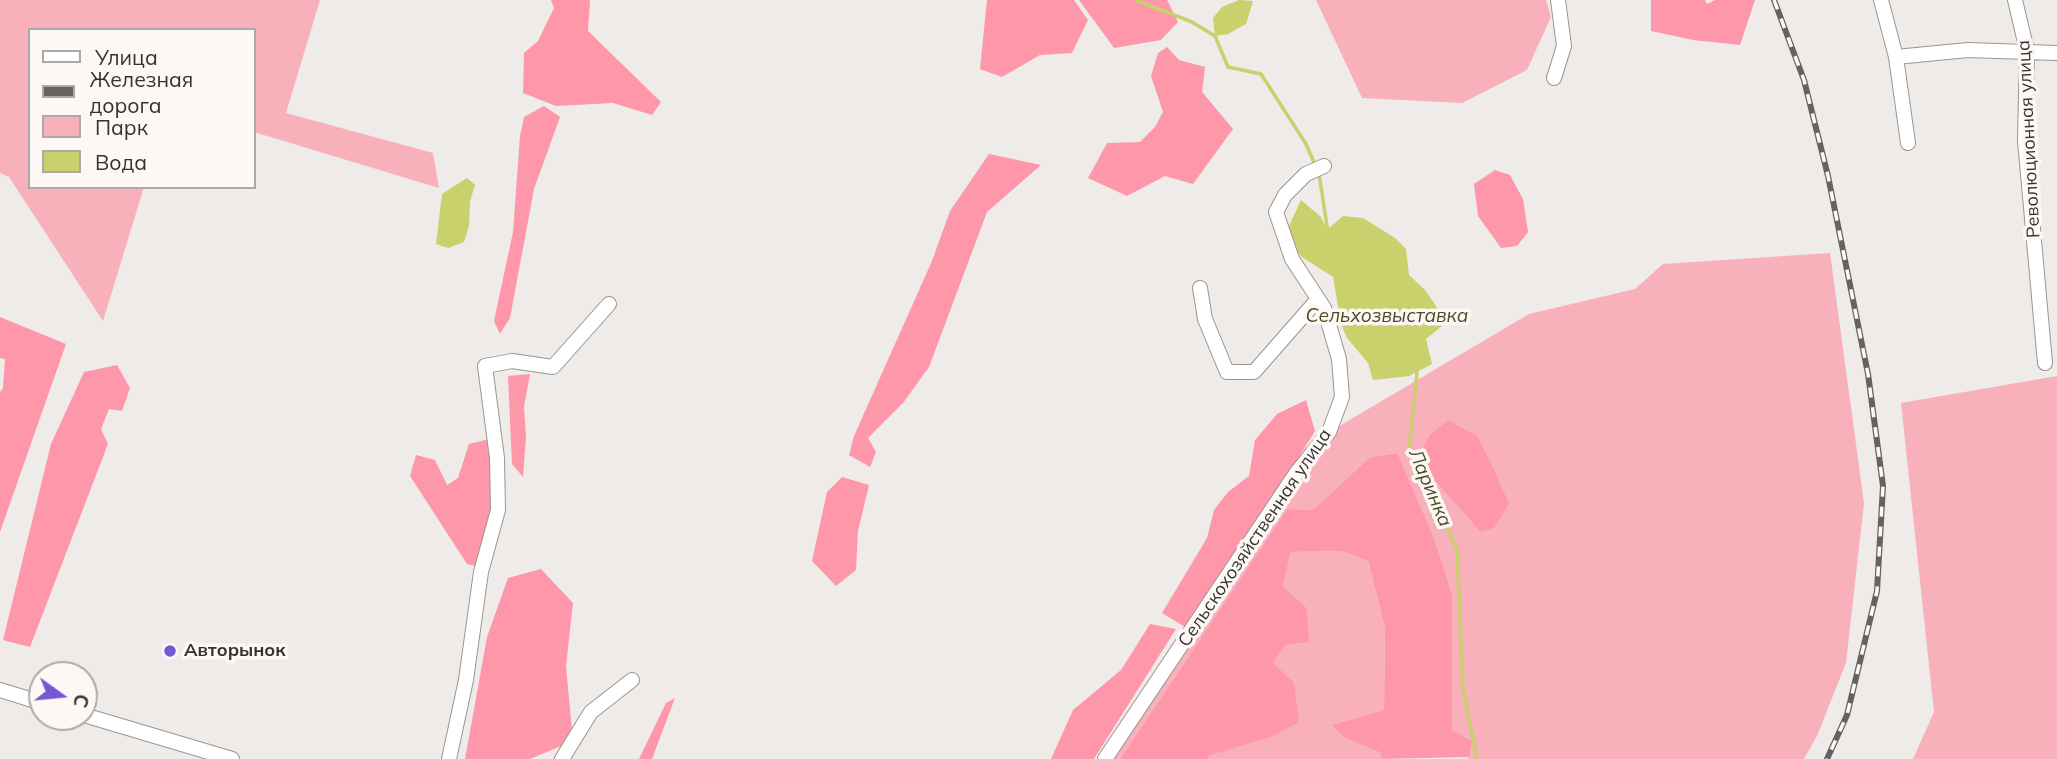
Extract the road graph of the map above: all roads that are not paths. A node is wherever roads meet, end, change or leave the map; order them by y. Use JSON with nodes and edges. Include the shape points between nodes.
{"nodes":[{"id":1,"x":1558,"y":0,"type":"edge"},
{"id":2,"x":1881,"y":0,"type":"edge"},
{"id":3,"x":2015,"y":0,"type":"edge"},
{"id":4,"x":2027,"y":51,"type":"junction"},
{"id":5,"x":2057,"y":53,"type":"edge"},
{"id":6,"x":1896,"y":57,"type":"junction"},
{"id":7,"x":1554,"y":78,"type":"dead end"},
{"id":8,"x":1908,"y":143,"type":"dead end"},
{"id":9,"x":1324,"y":166,"type":"dead end"},
{"id":10,"x":1200,"y":288,"type":"dead end"},
{"id":11,"x":1318,"y":299,"type":"junction"},
{"id":12,"x":609,"y":304,"type":"dead end"},
{"id":13,"x":2045,"y":363,"type":"dead end"},
{"id":14,"x":632,"y":680,"type":"dead end"},
{"id":15,"x":0,"y":690,"type":"edge"},
{"id":16,"x":28,"y":699,"type":"edge"},
{"id":17,"x":98,"y":719,"type":"edge"},
{"id":18,"x":232,"y":759,"type":"edge"},
{"id":19,"x":449,"y":759,"type":"edge"},
{"id":20,"x":562,"y":759,"type":"edge"},
{"id":21,"x":1105,"y":759,"type":"edge"}],
"edges":[{"from":1,"to":7,"type":"street","via":[[1564,46]]},
{"from":2,"to":6,"type":"street"},
{"from":3,"to":4,"type":"street","name":"Революционная улица"},
{"from":4,"to":5,"type":"street"},
{"from":4,"to":6,"type":"street","via":[[1968,50]]},
{"from":4,"to":13,"type":"street","name":"Революционная улица","via":[[2025,141]]},
{"from":6,"to":8,"type":"street"},
{"from":9,"to":11,"type":"street","name":"Сельскохозяйственная улица","via":[[1285,195],[1276,212],[1292,259]]},
{"from":10,"to":11,"type":"street","via":[[1205,319],[1227,372],[1254,372]]},
{"from":11,"to":21,"type":"street","name":"Сельскохозяйственная улица","via":[[1339,359],[1342,397],[1329,432],[1297,472]]},
{"from":12,"to":19,"type":"street","via":[[553,367],[512,362],[485,366],[497,458],[498,510],[481,572]]},
{"from":14,"to":20,"type":"street","via":[[591,712]]},
{"from":15,"to":16,"type":"street"},
{"from":17,"to":18,"type":"street"}]}
